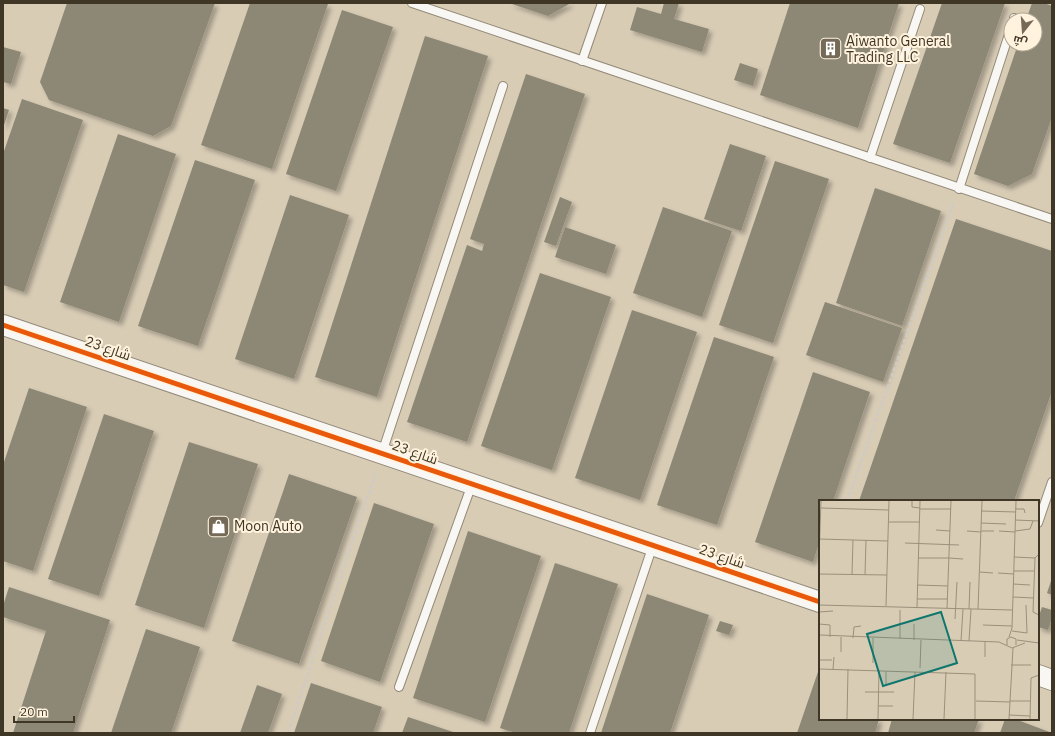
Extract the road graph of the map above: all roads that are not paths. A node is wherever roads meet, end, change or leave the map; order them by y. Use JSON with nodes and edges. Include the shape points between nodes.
{"nodes":[{"id":1,"x":412,"y":3,"type":"edge"},
{"id":2,"x":602,"y":3,"type":"edge"},
{"id":3,"x":920,"y":9,"type":"dead end"},
{"id":4,"x":1003,"y":52,"type":"edge"},
{"id":5,"x":582,"y":61,"type":"junction"},
{"id":6,"x":503,"y":86,"type":"dead end"},
{"id":7,"x":870,"y":158,"type":"junction"},
{"id":8,"x":959,"y":189,"type":"junction"},
{"id":9,"x":1052,"y":218,"type":"edge"},
{"id":10,"x":3,"y":325,"type":"edge"},
{"id":11,"x":382,"y":453,"type":"junction"},
{"id":12,"x":1052,"y":482,"type":"edge"},
{"id":13,"x":472,"y":484,"type":"junction"},
{"id":14,"x":1039,"y":520,"type":"edge"},
{"id":15,"x":653,"y":545,"type":"junction"},
{"id":16,"x":819,"y":602,"type":"edge"},
{"id":17,"x":1039,"y":675,"type":"edge"},
{"id":18,"x":1052,"y":680,"type":"edge"},
{"id":19,"x":399,"y":686,"type":"dead end"},
{"id":20,"x":590,"y":733,"type":"edge"}],
"edges":[{"from":1,"to":5,"type":"lane"},
{"from":2,"to":5,"type":"lane"},
{"from":3,"to":7,"type":"lane"},
{"from":4,"to":8,"type":"lane"},
{"from":5,"to":7,"type":"lane"},
{"from":6,"to":11,"type":"lane"},
{"from":7,"to":8,"type":"lane"},
{"from":8,"to":9,"type":"lane"},
{"from":10,"to":11,"type":"street","name":"شارع 23"},
{"from":11,"to":13,"type":"street","name":"شارع 23"},
{"from":12,"to":14,"type":"lane"},
{"from":13,"to":15,"type":"street","name":"شارع 23"},
{"from":13,"to":19,"type":"lane"},
{"from":15,"to":16,"type":"street","name":"شارع 23"},
{"from":15,"to":20,"type":"lane"},
{"from":17,"to":18,"type":"street"}]}
